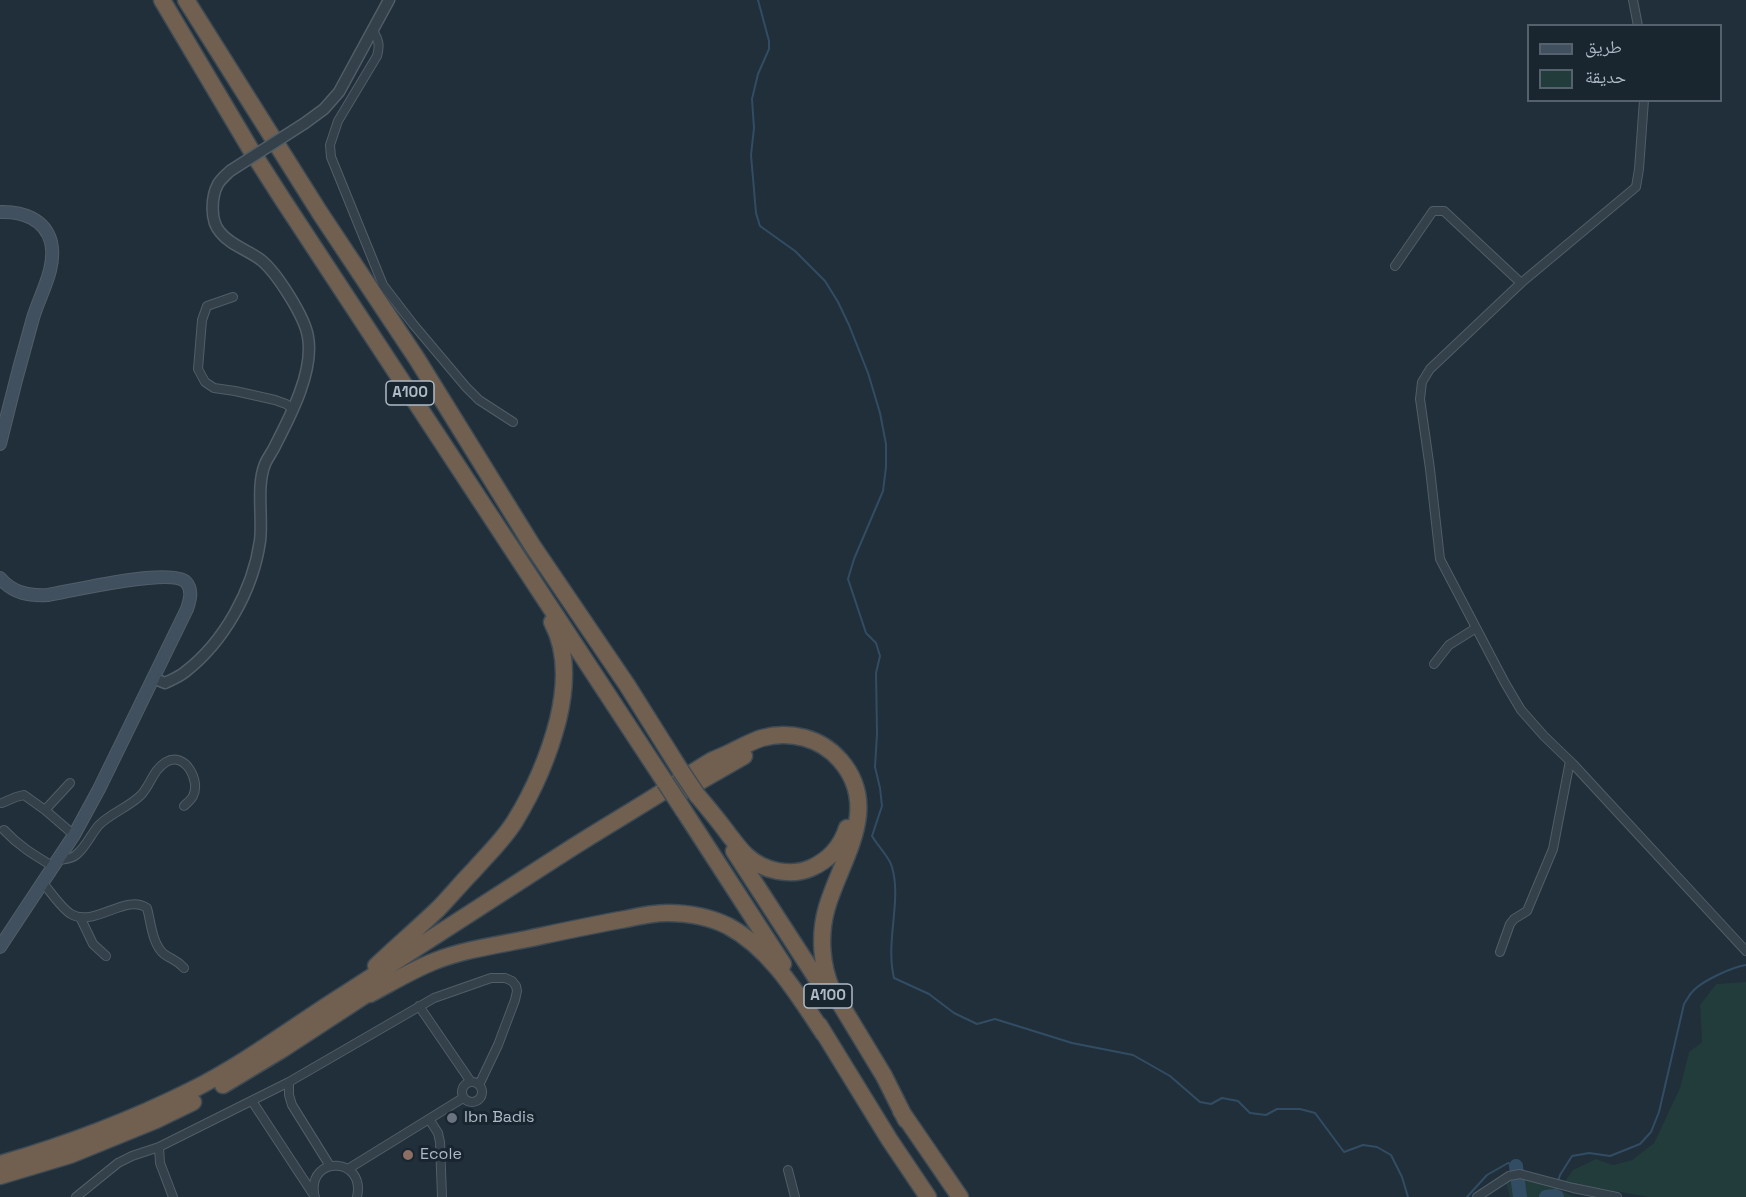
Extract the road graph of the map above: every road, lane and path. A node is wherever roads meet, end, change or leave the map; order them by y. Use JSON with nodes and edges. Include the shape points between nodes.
{"nodes":[{"id":1,"x":162,"y":0,"type":"edge"},
{"id":2,"x":186,"y":0,"type":"edge"},
{"id":3,"x":389,"y":0,"type":"edge"},
{"id":4,"x":1634,"y":0,"type":"edge"},
{"id":5,"x":1638,"y":24,"type":"edge"},
{"id":6,"x":373,"y":31,"type":"junction"},
{"id":7,"x":1644,"y":102,"type":"edge"},
{"id":8,"x":0,"y":212,"type":"edge"},
{"id":9,"x":1395,"y":266,"type":"dead end"},
{"id":10,"x":1521,"y":283,"type":"junction"},
{"id":11,"x":233,"y":297,"type":"dead end"},
{"id":12,"x":293,"y":409,"type":"junction"},
{"id":13,"x":513,"y":423,"type":"dead end"},
{"id":14,"x":0,"y":444,"type":"edge"},
{"id":15,"x":517,"y":558,"type":"junction"},
{"id":16,"x":0,"y":578,"type":"edge"},
{"id":17,"x":1476,"y":628,"type":"junction"},
{"id":18,"x":1434,"y":664,"type":"dead end"},
{"id":19,"x":153,"y":678,"type":"junction"},
{"id":20,"x":1570,"y":761,"type":"junction"},
{"id":21,"x":70,"y":783,"type":"dead end"},
{"id":22,"x":697,"y":795,"type":"junction"},
{"id":23,"x":2,"y":803,"type":"dead end"},
{"id":24,"x":184,"y":806,"type":"dead end"},
{"id":25,"x":45,"y":810,"type":"junction"},
{"id":26,"x":4,"y":830,"type":"dead end"},
{"id":27,"x":74,"y":835,"type":"junction"},
{"id":28,"x":57,"y":863,"type":"junction"},
{"id":29,"x":43,"y":883,"type":"junction"},
{"id":30,"x":80,"y":917,"type":"junction"},
{"id":31,"x":0,"y":947,"type":"edge"},
{"id":32,"x":1746,"y":951,"type":"edge"},
{"id":33,"x":1500,"y":952,"type":"dead end"},
{"id":34,"x":106,"y":956,"type":"dead end"},
{"id":35,"x":184,"y":968,"type":"dead end"},
{"id":36,"x":347,"y":1000,"type":"junction"},
{"id":37,"x":419,"y":1006,"type":"junction"},
{"id":38,"x":824,"y":1034,"type":"junction"},
{"id":39,"x":289,"y":1082,"type":"junction"},
{"id":40,"x":475,"y":1084,"type":"junction"},
{"id":41,"x":463,"y":1098,"type":"junction"},
{"id":42,"x":252,"y":1101,"type":"junction"},
{"id":43,"x":429,"y":1119,"type":"junction"},
{"id":44,"x":906,"y":1120,"type":"junction"},
{"id":45,"x":159,"y":1147,"type":"junction"},
{"id":46,"x":0,"y":1164,"type":"edge"},
{"id":47,"x":330,"y":1166,"type":"junction"},
{"id":48,"x":348,"y":1169,"type":"junction"},
{"id":49,"x":788,"y":1170,"type":"dead end"},
{"id":50,"x":0,"y":1176,"type":"edge"},
{"id":51,"x":1574,"y":1193,"type":"edge"},
{"id":52,"x":314,"y":1196,"type":"edge"},
{"id":53,"x":76,"y":1197,"type":"edge"},
{"id":54,"x":173,"y":1197,"type":"edge"},
{"id":55,"x":358,"y":1197,"type":"edge"},
{"id":56,"x":442,"y":1197,"type":"edge"},
{"id":57,"x":795,"y":1197,"type":"edge"},
{"id":58,"x":928,"y":1197,"type":"edge"},
{"id":59,"x":960,"y":1197,"type":"edge"},
{"id":60,"x":1477,"y":1197,"type":"edge"},
{"id":61,"x":1617,"y":1197,"type":"edge"}],
"edges":[{"from":1,"to":15,"type":"highway","number":"A100","via":[[258,160]]},
{"from":2,"to":22,"type":"highway","number":"A100","bridge":true,"via":[[532,545]]},
{"from":3,"to":6,"type":"street"},
{"from":4,"to":5,"type":"street"},
{"from":6,"to":12,"type":"street","bridge":true,"via":[[339,92],[324,109],[230,171],[214,197],[213,212],[219,232],[270,269],[294,305],[308,336],[307,367]]},
{"from":6,"to":13,"type":"street","via":[[380,46],[377,56],[338,121],[330,145],[331,157],[383,285],[466,387]]},
{"from":7,"to":10,"type":"street","via":[[1636,187]]},
{"from":8,"to":14,"type":"main road","via":[[21,214],[42,225],[52,250]]},
{"from":9,"to":10,"type":"street","via":[[1433,211],[1444,211]]},
{"from":10,"to":17,"type":"street","via":[[1430,369],[1422,382],[1420,399],[1440,559]]},
{"from":11,"to":12,"type":"street","via":[[207,306],[198,369],[205,382],[214,388],[275,400]]},
{"from":12,"to":19,"type":"street","via":[[264,466],[260,541],[252,576],[238,606],[225,630],[184,673],[165,683]]},
{"from":15,"to":36,"type":"highway","via":[[556,629],[563,660],[561,708],[546,756],[523,807],[500,842]]},
{"from":15,"to":38,"type":"highway","number":"A100","bridge":true,"via":[[798,986]]},
{"from":16,"to":19,"type":"main road","via":[[30,596],[154,577],[181,579],[187,583],[190,600]]},
{"from":17,"to":18,"type":"street","via":[[1449,645]]},
{"from":17,"to":20,"type":"street","via":[[1521,710]]},
{"from":19,"to":27,"type":"main road"},
{"from":20,"to":32,"type":"street"},
{"from":20,"to":33,"type":"street","via":[[1553,849],[1527,911],[1510,924]]},
{"from":21,"to":25,"type":"street"},
{"from":22,"to":36,"type":"highway","via":[[745,855],[755,863],[782,872],[807,870],[828,859],[842,841],[849,820],[845,787],[824,758],[797,746],[761,748],[665,801]]},
{"from":22,"to":44,"type":"highway","number":"A100"},
{"from":23,"to":25,"type":"street","via":[[24,795]]},
{"from":24,"to":28,"type":"street","via":[[193,798],[193,774],[184,763],[168,760],[153,774],[143,792],[99,825],[77,854]]},
{"from":25,"to":27,"type":"street"},
{"from":26,"to":28,"type":"street","via":[[15,842]]},
{"from":27,"to":28,"type":"main road"},
{"from":28,"to":29,"type":"main road"},
{"from":29,"to":30,"type":"street","via":[[70,914]]},
{"from":29,"to":31,"type":"main road"},
{"from":30,"to":34,"type":"street","via":[[93,944]]},
{"from":30,"to":35,"type":"street","via":[[142,905],[147,908],[161,952]]},
{"from":36,"to":38,"type":"highway","via":[[437,960],[618,920],[682,914],[712,919],[749,940],[787,979]]},
{"from":36,"to":44,"type":"highway","via":[[376,975],[712,761],[759,739],[793,735],[829,750],[845,767],[855,788],[858,818],[854,837],[822,928],[826,977]]},
{"from":36,"to":46,"type":"highway","via":[[192,1090],[140,1115]]},
{"from":36,"to":50,"type":"highway","via":[[244,1074],[156,1120],[70,1155]]},
{"from":37,"to":39,"type":"street"},
{"from":37,"to":40,"type":"street"},
{"from":37,"to":40,"type":"street","via":[[491,978],[505,978],[516,986],[498,1045]]},
{"from":38,"to":58,"type":"highway","number":"A100"},
{"from":39,"to":42,"type":"street"},
{"from":39,"to":47,"type":"street","via":[[292,1105]]},
{"from":40,"to":41,"type":"street","via":[[462,1088]]},
{"from":40,"to":41,"type":"street","via":[[482,1094],[478,1099],[469,1102]]},
{"from":41,"to":43,"type":"street"},
{"from":42,"to":45,"type":"street"},
{"from":42,"to":52,"type":"street"},
{"from":43,"to":48,"type":"street"},
{"from":43,"to":56,"type":"street","via":[[440,1142]]},
{"from":44,"to":59,"type":"highway","number":"A100"},
{"from":45,"to":53,"type":"street","via":[[118,1163]]},
{"from":45,"to":54,"type":"street","via":[[160,1163]]},
{"from":47,"to":48,"type":"street"},
{"from":47,"to":52,"type":"street","via":[[314,1180]]},
{"from":48,"to":55,"type":"street","via":[[357,1181]]},
{"from":49,"to":57,"type":"street"},
{"from":51,"to":60,"type":"street","via":[[1562,1185],[1520,1174],[1509,1176]]},
{"from":51,"to":61,"type":"street"}]}
